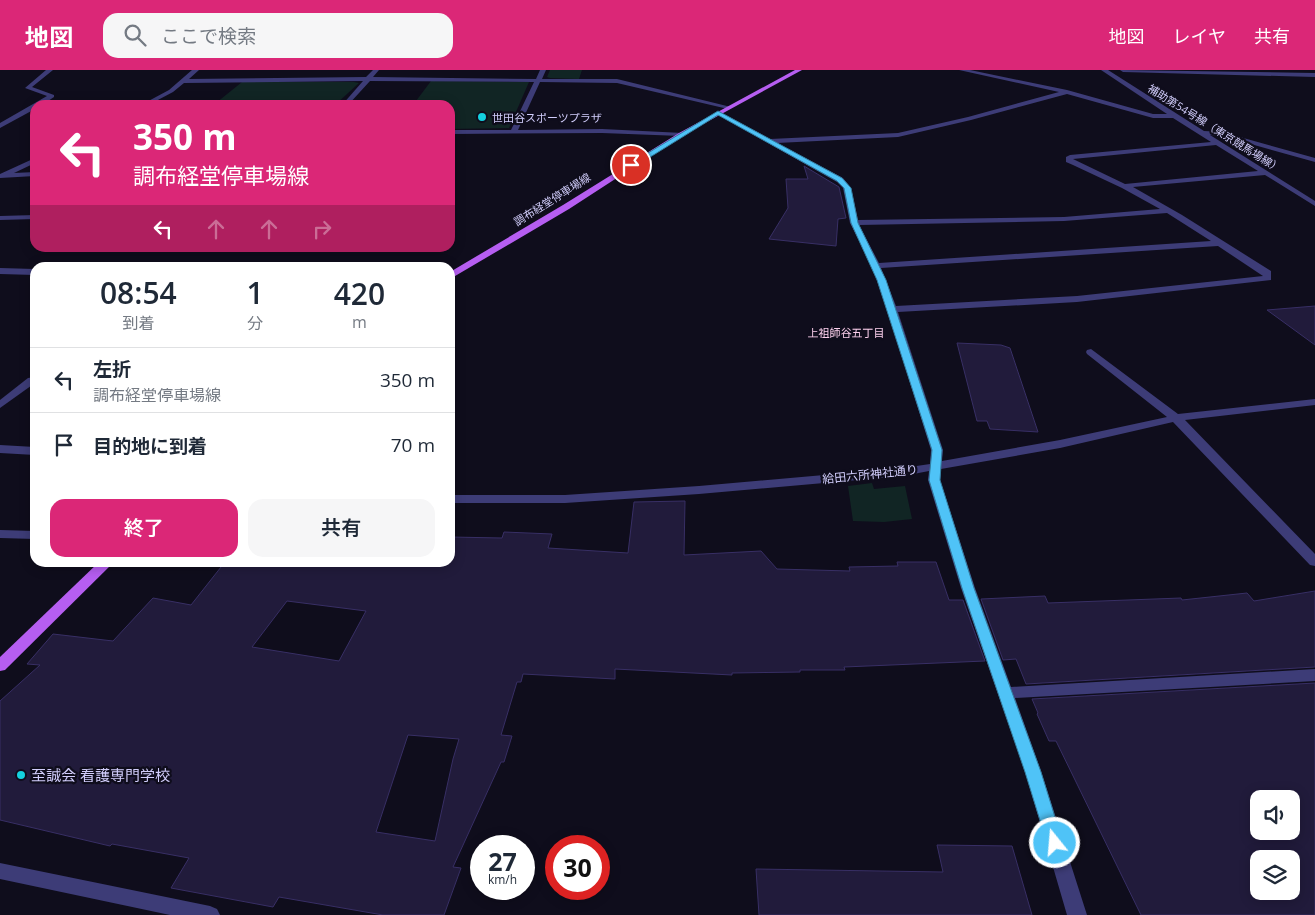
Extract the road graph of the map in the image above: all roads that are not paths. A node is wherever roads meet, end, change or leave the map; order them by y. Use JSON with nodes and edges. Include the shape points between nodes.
{"nodes":[{"id":1,"x":50,"y":70,"type":"edge"},
{"id":2,"x":196,"y":70,"type":"edge"},
{"id":3,"x":376,"y":70,"type":"edge"},
{"id":4,"x":542,"y":70,"type":"edge"},
{"id":5,"x":799,"y":70,"type":"edge"},
{"id":6,"x":962,"y":70,"type":"edge"},
{"id":7,"x":1104,"y":70,"type":"edge"},
{"id":8,"x":1123,"y":70,"type":"edge"},
{"id":9,"x":1255,"y":72,"type":"edge"},
{"id":10,"x":1315,"y":75,"type":"edge"},
{"id":11,"x":368,"y":79,"type":"junction"},
{"id":12,"x":537,"y":80,"type":"junction"},
{"id":13,"x":184,"y":81,"type":"junction"},
{"id":14,"x":1067,"y":92,"type":"junction"},
{"id":15,"x":46,"y":100,"type":"edge"},
{"id":16,"x":153,"y":100,"type":"edge"},
{"id":17,"x":349,"y":100,"type":"edge"},
{"id":18,"x":30,"y":109,"type":"edge"},
{"id":19,"x":723,"y":110,"type":"junction"},
{"id":20,"x":1172,"y":116,"type":"junction"},
{"id":21,"x":0,"y":126,"type":"edge"},
{"id":22,"x":514,"y":131,"type":"junction"},
{"id":23,"x":455,"y":132,"type":"edge"},
{"id":24,"x":1203,"y":133,"type":"junction"},
{"id":25,"x":681,"y":134,"type":"junction"},
{"id":26,"x":767,"y":141,"type":"junction"},
{"id":27,"x":1219,"y":143,"type":"junction"},
{"id":28,"x":1315,"y":160,"type":"edge"},
{"id":29,"x":30,"y":162,"type":"edge"},
{"id":30,"x":1266,"y":173,"type":"junction"},
{"id":31,"x":30,"y":174,"type":"edge"},
{"id":32,"x":1,"y":175,"type":"edge"},
{"id":33,"x":1123,"y":186,"type":"junction"},
{"id":34,"x":1315,"y":204,"type":"edge"},
{"id":35,"x":1167,"y":211,"type":"junction"},
{"id":36,"x":30,"y":217,"type":"edge"},
{"id":37,"x":0,"y":218,"type":"edge"},
{"id":38,"x":854,"y":223,"type":"junction"},
{"id":39,"x":1219,"y":243,"type":"junction"},
{"id":40,"x":876,"y":266,"type":"junction"},
{"id":41,"x":0,"y":271,"type":"edge"},
{"id":42,"x":30,"y":272,"type":"edge"},
{"id":43,"x":455,"y":273,"type":"edge"},
{"id":44,"x":892,"y":310,"type":"junction"},
{"id":45,"x":1091,"y":352,"type":"dead end"},
{"id":46,"x":30,"y":382,"type":"edge"},
{"id":47,"x":1315,"y":402,"type":"edge"},
{"id":48,"x":0,"y":405,"type":"edge"},
{"id":49,"x":1176,"y":418,"type":"junction"},
{"id":50,"x":0,"y":449,"type":"edge"},
{"id":51,"x":30,"y":451,"type":"edge"},
{"id":52,"x":936,"y":467,"type":"junction"},
{"id":53,"x":455,"y":499,"type":"edge"},
{"id":54,"x":0,"y":534,"type":"edge"},
{"id":55,"x":30,"y":535,"type":"edge"},
{"id":56,"x":1315,"y":562,"type":"edge"},
{"id":57,"x":103,"y":567,"type":"edge"},
{"id":58,"x":0,"y":666,"type":"edge"},
{"id":59,"x":1315,"y":675,"type":"edge"},
{"id":60,"x":1006,"y":693,"type":"junction"},
{"id":61,"x":0,"y":871,"type":"edge"},
{"id":62,"x":210,"y":915,"type":"edge"},
{"id":63,"x":1077,"y":915,"type":"edge"}],
"edges":[{"from":1,"to":15,"type":"street","via":[[28,88],[52,96]]},
{"from":2,"to":13,"type":"street"},
{"from":3,"to":11,"type":"street"},
{"from":4,"to":12,"type":"street"},
{"from":5,"to":19,"type":"main road","name":"調布経堂停車場線"},
{"from":6,"to":14,"type":"street"},
{"from":7,"to":20,"type":"street","name":"補助第54号線（東京競馬場線）"},
{"from":8,"to":9,"type":"street"},
{"from":9,"to":10,"type":"street"},
{"from":11,"to":12,"type":"street"},
{"from":11,"to":13,"type":"street"},
{"from":11,"to":17,"type":"street"},
{"from":12,"to":19,"type":"street","via":[[626,82]]},
{"from":12,"to":22,"type":"street"},
{"from":13,"to":16,"type":"street"},
{"from":14,"to":20,"type":"street","via":[[1153,116]]},
{"from":14,"to":26,"type":"street","via":[[898,135]]},
{"from":18,"to":21,"type":"street"},
{"from":19,"to":25,"type":"main road","name":"調布経堂停車場線"},
{"from":19,"to":26,"type":"street"},
{"from":20,"to":24,"type":"street","name":"補助第54号線（東京競馬場線）"},
{"from":22,"to":23,"type":"street"},
{"from":22,"to":25,"type":"street"},
{"from":24,"to":27,"type":"street","name":"補助第54号線（東京競馬場線）"},
{"from":24,"to":28,"type":"street","via":[[1222,134]]},
{"from":25,"to":43,"type":"main road","name":"調布経堂停車場線","via":[[566,208]]},
{"from":26,"to":38,"type":"street","via":[[840,180],[847,188]]},
{"from":27,"to":30,"type":"street","name":"補助第54号線（東京競馬場線）"},
{"from":27,"to":33,"type":"street","via":[[1070,157],[1069,160],[1088,171]]},
{"from":29,"to":32,"type":"street"},
{"from":30,"to":33,"type":"street"},
{"from":30,"to":34,"type":"street","name":"補助第54号線（東京競馬場線）"},
{"from":31,"to":32,"type":"street"},
{"from":33,"to":35,"type":"street"},
{"from":35,"to":38,"type":"street","via":[[1064,218]]},
{"from":35,"to":39,"type":"street"},
{"from":36,"to":37,"type":"street"},
{"from":38,"to":40,"type":"street"},
{"from":39,"to":40,"type":"street"},
{"from":39,"to":44,"type":"street","via":[[1268,273],[1268,278],[1077,299]]},
{"from":40,"to":44,"type":"street"},
{"from":41,"to":42,"type":"street"},
{"from":44,"to":52,"type":"street","via":[[937,450]]},
{"from":45,"to":49,"type":"street"},
{"from":46,"to":48,"type":"street"},
{"from":47,"to":49,"type":"street","name":"給田六所神社通り"},
{"from":49,"to":52,"type":"street","name":"給田六所神社通り"},
{"from":49,"to":56,"type":"street"},
{"from":50,"to":51,"type":"street"},
{"from":52,"to":53,"type":"street","name":"給田六所神社通り","via":[[699,490],[565,499]]},
{"from":52,"to":60,"type":"street","via":[[934,480]]},
{"from":54,"to":55,"type":"street"},
{"from":57,"to":58,"type":"main road"},
{"from":59,"to":60,"type":"street"},
{"from":60,"to":63,"type":"street"},
{"from":61,"to":62,"type":"street"}]}
